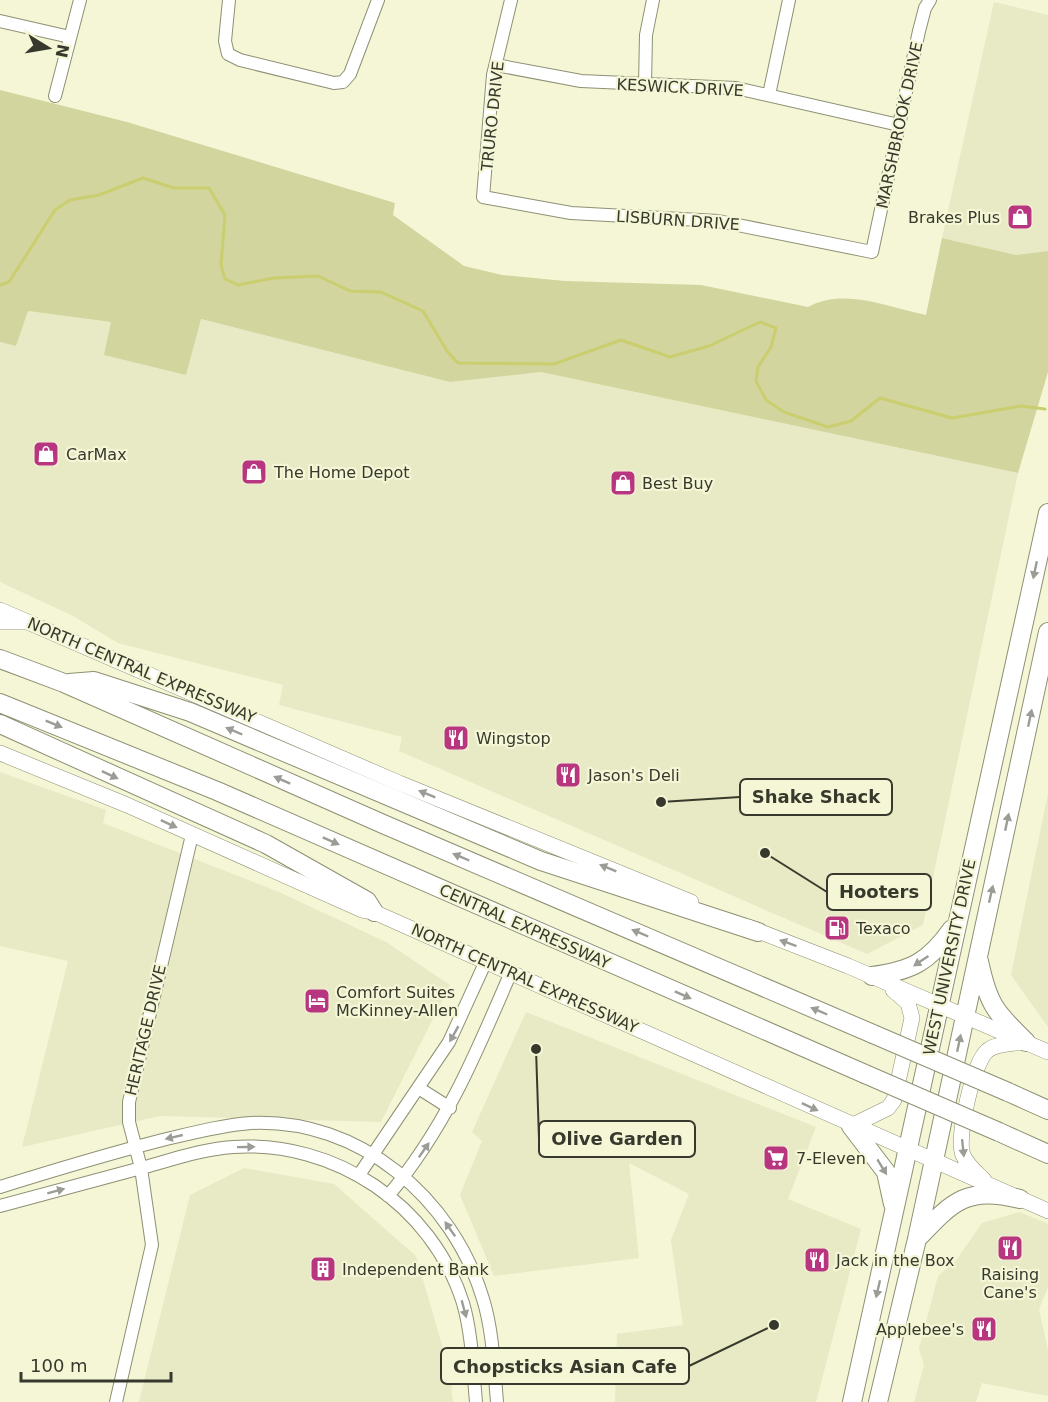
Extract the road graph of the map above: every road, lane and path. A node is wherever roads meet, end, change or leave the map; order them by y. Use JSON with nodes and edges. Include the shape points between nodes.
{"nodes":[{"id":1,"x":80,"y":0,"type":"edge"},
{"id":2,"x":229,"y":0,"type":"edge"},
{"id":3,"x":378,"y":0,"type":"edge"},
{"id":4,"x":511,"y":0,"type":"edge"},
{"id":5,"x":653,"y":0,"type":"edge"},
{"id":6,"x":789,"y":0,"type":"edge"},
{"id":7,"x":930,"y":0,"type":"edge"},
{"id":8,"x":0,"y":21,"type":"edge"},
{"id":9,"x":70,"y":37,"type":"junction"},
{"id":10,"x":496,"y":64,"type":"junction"},
{"id":11,"x":645,"y":85,"type":"junction"},
{"id":12,"x":769,"y":95,"type":"junction"},
{"id":13,"x":55,"y":96,"type":"dead end"},
{"id":14,"x":898,"y":125,"type":"junction"},
{"id":15,"x":483,"y":197,"type":"joint"},
{"id":16,"x":872,"y":252,"type":"joint"},
{"id":17,"x":1048,"y":513,"type":"edge"},
{"id":18,"x":0,"y":610,"type":"edge"},
{"id":19,"x":0,"y":622,"type":"edge"},
{"id":20,"x":29,"y":622,"type":"junction"},
{"id":21,"x":1048,"y":632,"type":"edge"},
{"id":22,"x":0,"y":659,"type":"edge"},
{"id":23,"x":64,"y":683,"type":"junction"},
{"id":24,"x":0,"y":703,"type":"edge"},
{"id":25,"x":0,"y":724,"type":"edge"},
{"id":26,"x":0,"y":753,"type":"edge"},
{"id":27,"x":991,"y":770,"type":"junction"},
{"id":28,"x":1018,"y":775,"type":"junction"},
{"id":29,"x":192,"y":835,"type":"junction"},
{"id":30,"x":374,"y":912,"type":"junction"},
{"id":31,"x":956,"y":923,"type":"junction"},
{"id":32,"x":758,"y":932,"type":"junction"},
{"id":33,"x":977,"y":954,"type":"junction"},
{"id":34,"x":486,"y":961,"type":"junction"},
{"id":35,"x":511,"y":972,"type":"junction"},
{"id":36,"x":872,"y":976,"type":"junction"},
{"id":37,"x":939,"y":1005,"type":"junction"},
{"id":38,"x":964,"y":1016,"type":"junction"},
{"id":39,"x":1026,"y":1042,"type":"junction"},
{"id":40,"x":1048,"y":1052,"type":"edge"},
{"id":41,"x":420,"y":1089,"type":"junction"},
{"id":42,"x":450,"y":1108,"type":"junction"},
{"id":43,"x":1048,"y":1110,"type":"edge"},
{"id":44,"x":851,"y":1126,"type":"junction"},
{"id":45,"x":135,"y":1146,"type":"junction"},
{"id":46,"x":908,"y":1150,"type":"junction"},
{"id":47,"x":373,"y":1154,"type":"junction"},
{"id":48,"x":1048,"y":1154,"type":"edge"},
{"id":49,"x":933,"y":1162,"type":"junction"},
{"id":50,"x":141,"y":1168,"type":"junction"},
{"id":51,"x":359,"y":1175,"type":"junction"},
{"id":52,"x":404,"y":1177,"type":"junction"},
{"id":53,"x":0,"y":1187,"type":"edge"},
{"id":54,"x":993,"y":1187,"type":"junction"},
{"id":55,"x":388,"y":1196,"type":"junction"},
{"id":56,"x":1020,"y":1199,"type":"junction"},
{"id":57,"x":0,"y":1206,"type":"edge"},
{"id":58,"x":1048,"y":1211,"type":"edge"},
{"id":59,"x":894,"y":1216,"type":"junction"},
{"id":60,"x":917,"y":1239,"type":"junction"},
{"id":61,"x":116,"y":1402,"type":"edge"},
{"id":62,"x":476,"y":1402,"type":"edge"},
{"id":63,"x":497,"y":1402,"type":"edge"},
{"id":64,"x":852,"y":1402,"type":"edge"},
{"id":65,"x":879,"y":1402,"type":"edge"}],
"edges":[{"from":1,"to":9,"type":"street"},
{"from":2,"to":3,"type":"street","via":[[225,41],[228,54],[343,82],[350,74]]},
{"from":4,"to":10,"type":"street","name":"TRURO DRIVE"},
{"from":5,"to":11,"type":"street","via":[[646,35]]},
{"from":6,"to":12,"type":"street"},
{"from":7,"to":14,"type":"street","name":"MARSHBROOK DRIVE"},
{"from":8,"to":9,"type":"street"},
{"from":9,"to":13,"type":"street"},
{"from":10,"to":11,"type":"street","name":"KESWICK DRIVE","via":[[581,81]]},
{"from":10,"to":15,"type":"street","name":"TRURO DRIVE"},
{"from":11,"to":12,"type":"street","name":"KESWICK DRIVE","via":[[736,88]]},
{"from":12,"to":14,"type":"street","name":"KESWICK DRIVE"},
{"from":14,"to":16,"type":"street","name":"MARSHBROOK DRIVE"},
{"from":15,"to":16,"type":"street","name":"LISBURN DRIVE","via":[[571,213],[718,221]]},
{"from":17,"to":27,"type":"highway","name":"WEST UNIVERSITY DRIVE","one_way":true},
{"from":18,"to":20,"type":"main road","name":"NORTH CENTRAL EXPRESSWAY"},
{"from":19,"to":20,"type":"main road"},
{"from":32,"to":20,"type":"main road","name":"NORTH CENTRAL EXPRESSWAY","one_way":true,"via":[[399,783]]},
{"from":28,"to":21,"type":"highway","name":"WEST UNIVERSITY DRIVE","one_way":true},
{"from":22,"to":23,"type":"highway"},
{"from":32,"to":23,"type":"highway","one_way":true,"via":[[541,861],[190,712],[94,681]]},
{"from":43,"to":23,"type":"highway","one_way":true,"bridge":true},
{"from":24,"to":48,"type":"highway","name":"CENTRAL EXPRESSWAY","one_way":true,"bridge":true,"via":[[235,799]]},
{"from":25,"to":30,"type":"highway","one_way":true,"via":[[266,844],[368,901]]},
{"from":26,"to":29,"type":"main road","name":"NORTH CENTRAL EXPRESSWAY","one_way":true},
{"from":27,"to":28,"type":"highway"},
{"from":27,"to":31,"type":"highway","name":"WEST UNIVERSITY DRIVE"},
{"from":33,"to":28,"type":"highway","name":"WEST UNIVERSITY DRIVE","one_way":true},
{"from":29,"to":30,"type":"main road","name":"NORTH CENTRAL EXPRESSWAY"},
{"from":29,"to":45,"type":"street","name":"HERITAGE DRIVE","via":[[129,1102]]},
{"from":30,"to":34,"type":"main road","name":"NORTH CENTRAL EXPRESSWAY"},
{"from":31,"to":36,"type":"highway","one_way":true,"via":[[942,944],[918,964],[904,971]]},
{"from":31,"to":37,"type":"highway","name":"WEST UNIVERSITY DRIVE"},
{"from":36,"to":32,"type":"main road","name":"NORTH CENTRAL EXPRESSWAY","one_way":true},
{"from":33,"to":38,"type":"highway","name":"WEST UNIVERSITY DRIVE"},
{"from":33,"to":39,"type":"highway","via":[[990,1004]]},
{"from":34,"to":35,"type":"main road","name":"NORTH CENTRAL EXPRESSWAY"},
{"from":34,"to":41,"type":"street","one_way":true,"via":[[458,1026]]},
{"from":35,"to":42,"type":"street"},
{"from":35,"to":44,"type":"main road","name":"NORTH CENTRAL EXPRESSWAY","one_way":true},
{"from":36,"to":37,"type":"main road","name":"NORTH CENTRAL EXPRESSWAY"},
{"from":36,"to":44,"type":"main road","via":[[908,1003],[912,1027],[892,1104]]},
{"from":37,"to":38,"type":"main road","name":"NORTH CENTRAL EXPRESSWAY"},
{"from":37,"to":46,"type":"highway","name":"WEST UNIVERSITY DRIVE"},
{"from":38,"to":39,"type":"main road","name":"NORTH CENTRAL EXPRESSWAY"},
{"from":49,"to":38,"type":"highway","name":"WEST UNIVERSITY DRIVE","one_way":true},
{"from":39,"to":40,"type":"main road","name":"NORTH CENTRAL EXPRESSWAY"},
{"from":39,"to":54,"type":"main road","one_way":true,"via":[[987,1051],[972,1082],[961,1148],[966,1162]]},
{"from":41,"to":42,"type":"street"},
{"from":41,"to":47,"type":"street"},
{"from":52,"to":42,"type":"street","one_way":true},
{"from":44,"to":46,"type":"main road","name":"NORTH CENTRAL EXPRESSWAY"},
{"from":44,"to":59,"type":"highway","one_way":true,"via":[[886,1172]]},
{"from":47,"to":45,"type":"street","one_way":true,"via":[[326,1134],[274,1124],[227,1125]]},
{"from":45,"to":50,"type":"street","name":"HERITAGE DRIVE"},
{"from":45,"to":53,"type":"street"},
{"from":46,"to":49,"type":"main road","name":"NORTH CENTRAL EXPRESSWAY"},
{"from":46,"to":59,"type":"highway","name":"WEST UNIVERSITY DRIVE"},
{"from":47,"to":51,"type":"street"},
{"from":47,"to":52,"type":"street"},
{"from":49,"to":54,"type":"main road","name":"NORTH CENTRAL EXPRESSWAY"},
{"from":49,"to":60,"type":"highway","name":"WEST UNIVERSITY DRIVE"},
{"from":50,"to":51,"type":"street","one_way":true,"via":[[217,1149],[261,1147],[301,1152]]},
{"from":57,"to":50,"type":"street","one_way":true},
{"from":50,"to":61,"type":"street","name":"HERITAGE DRIVE","via":[[152,1245]]},
{"from":51,"to":55,"type":"street"},
{"from":52,"to":55,"type":"street"},
{"from":63,"to":52,"type":"street","one_way":true,"via":[[487,1312],[474,1273],[447,1224]]},
{"from":54,"to":56,"type":"main road","name":"NORTH CENTRAL EXPRESSWAY"},
{"from":55,"to":62,"type":"street","one_way":true,"via":[[426,1233],[458,1289],[466,1317]]},
{"from":56,"to":58,"type":"main road","name":"NORTH CENTRAL EXPRESSWAY"},
{"from":56,"to":60,"type":"highway","via":[[988,1193],[965,1197],[945,1210]]},
{"from":59,"to":64,"type":"highway","name":"WEST UNIVERSITY DRIVE","one_way":true},
{"from":60,"to":65,"type":"highway","name":"WEST UNIVERSITY DRIVE"}]}
